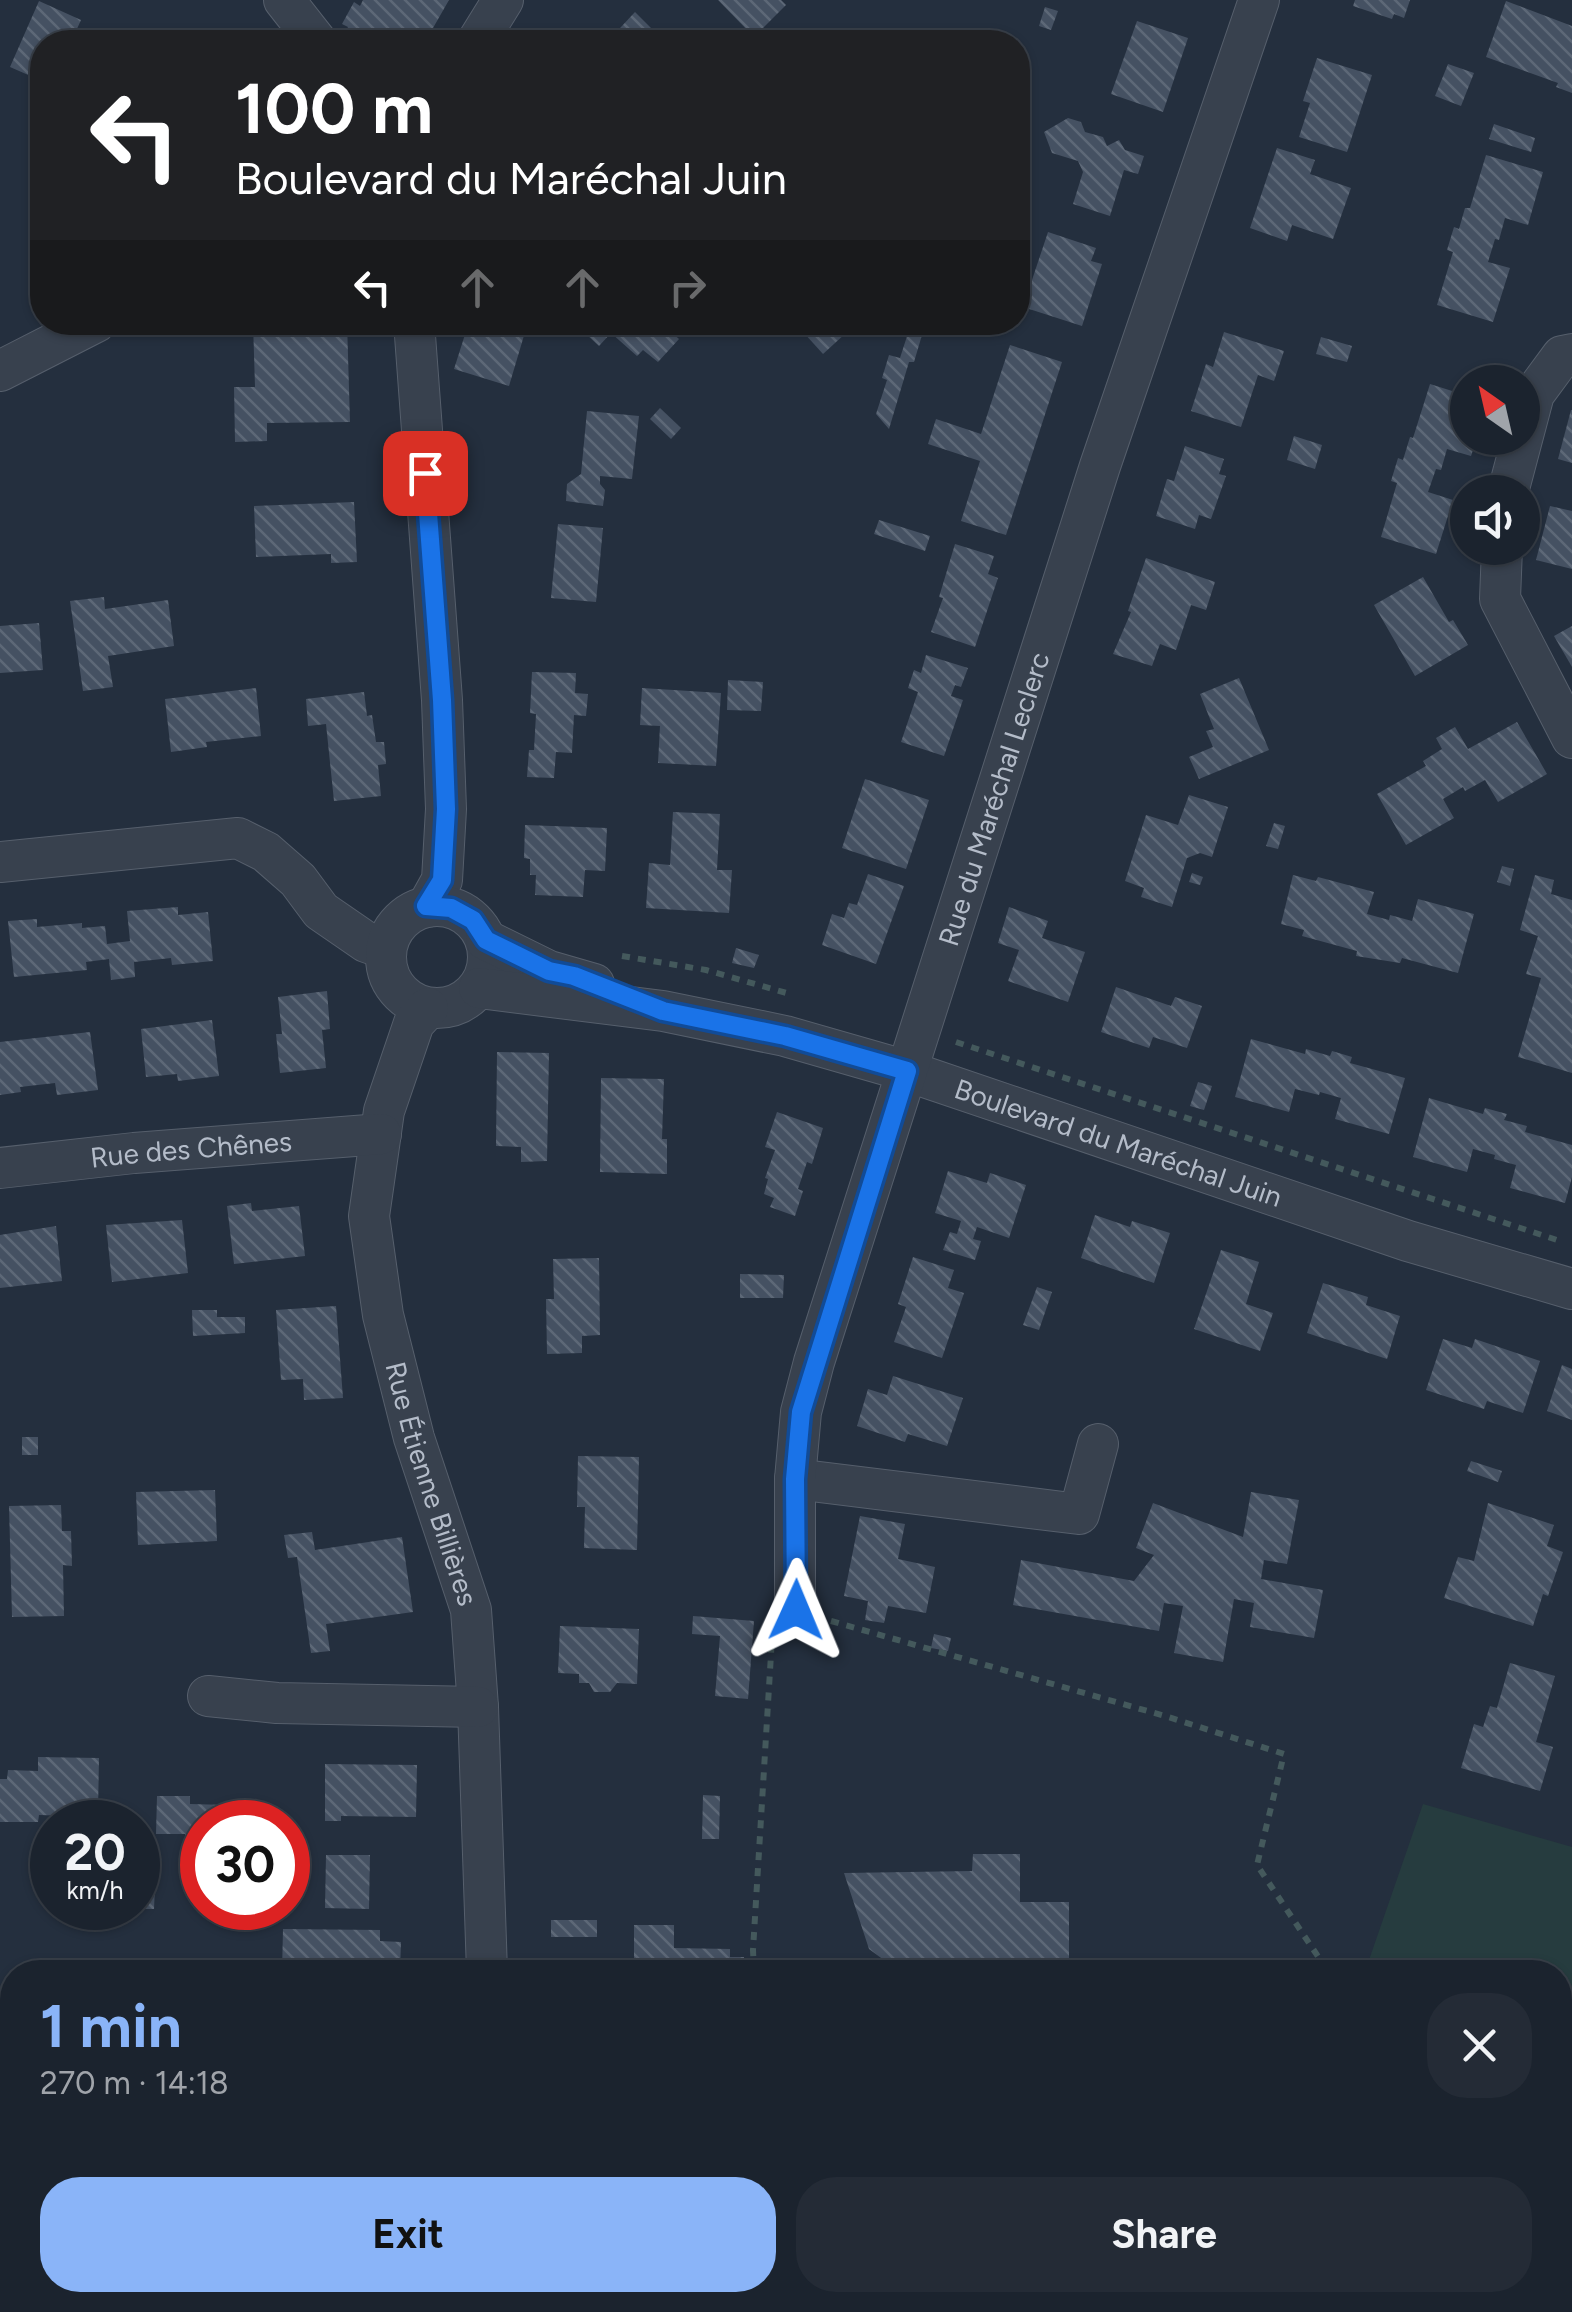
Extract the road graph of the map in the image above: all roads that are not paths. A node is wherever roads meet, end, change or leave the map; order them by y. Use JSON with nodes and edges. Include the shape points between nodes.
{"nodes":[{"id":1,"x":284,"y":0,"type":"edge"},
{"id":2,"x":503,"y":0,"type":"edge"},
{"id":3,"x":1259,"y":0,"type":"edge"},
{"id":4,"x":308,"y":30,"type":"edge"},
{"id":5,"x":485,"y":30,"type":"edge"},
{"id":6,"x":70,"y":335,"type":"edge"},
{"id":7,"x":415,"y":335,"type":"edge"},
{"id":8,"x":1572,"y":354,"type":"edge"},
{"id":9,"x":5,"y":368,"type":"edge"},
{"id":10,"x":1513,"y":475,"type":"edge"},
{"id":11,"x":1501,"y":565,"type":"edge"},
{"id":12,"x":1572,"y":738,"type":"edge"},
{"id":13,"x":0,"y":862,"type":"edge"},
{"id":14,"x":426,"y":906,"type":"junction"},
{"id":15,"x":486,"y":940,"type":"junction"},
{"id":16,"x":386,"y":949,"type":"junction"},
{"id":17,"x":478,"y":988,"type":"junction"},
{"id":18,"x":428,"y":1008,"type":"junction"},
{"id":19,"x":663,"y":1011,"type":"junction"},
{"id":20,"x":907,"y":1071,"type":"junction"},
{"id":21,"x":381,"y":1134,"type":"junction"},
{"id":22,"x":0,"y":1168,"type":"edge"},
{"id":23,"x":1572,"y":1288,"type":"edge"},
{"id":24,"x":1098,"y":1444,"type":"dead end"},
{"id":25,"x":795,"y":1479,"type":"junction"},
{"id":26,"x":784,"y":1607,"type":"road end"},
{"id":27,"x":208,"y":1696,"type":"dead end"},
{"id":28,"x":478,"y":1706,"type":"junction"},
{"id":29,"x":487,"y":1960,"type":"edge"}],
"edges":[{"from":1,"to":4,"type":"street"},
{"from":2,"to":5,"type":"street"},
{"from":3,"to":20,"type":"street","name":"Rue du Maréchal Leclerc","via":[[1100,466]]},
{"from":6,"to":9,"type":"street"},
{"from":7,"to":14,"type":"street","via":[[446,809],[442,880]]},
{"from":8,"to":10,"type":"street","via":[[1562,356],[1534,394]]},
{"from":11,"to":12,"type":"street","via":[[1500,599]]},
{"from":13,"to":16,"type":"street","via":[[238,838],[266,852],[321,911]]},
{"from":14,"to":15,"type":"street","via":[[451,908],[473,920]]},
{"from":14,"to":16,"type":"street","via":[[400,922]]},
{"from":15,"to":17,"type":"street","via":[[488,965]]},
{"from":15,"to":19,"type":"street","name":"Boulevard du Maréchal Juin","via":[[549,971]]},
{"from":16,"to":18,"type":"street","via":[[391,980],[413,1003]]},
{"from":17,"to":18,"type":"street","via":[[456,1005]]},
{"from":17,"to":19,"type":"street","name":"Boulevard du Maréchal Juin"},
{"from":18,"to":21,"type":"street","name":"Rue Étienne Billières","via":[[403,1050]]},
{"from":19,"to":20,"type":"street","name":"Boulevard du Maréchal Juin"},
{"from":20,"to":23,"type":"street","name":"Boulevard du Maréchal Juin","via":[[1408,1241]]},
{"from":20,"to":25,"type":"street","name":"Rue du Maréchal Leclerc","via":[[814,1362]]},
{"from":21,"to":22,"type":"street","name":"Rue des Chênes"},
{"from":21,"to":28,"type":"street","name":"Rue Étienne Billières","via":[[369,1216],[383,1315],[414,1438],[470,1610]]},
{"from":24,"to":25,"type":"street","via":[[1079,1514]]},
{"from":25,"to":26,"type":"street","name":"Rue du Maréchal Leclerc"},
{"from":27,"to":28,"type":"street"},
{"from":28,"to":29,"type":"street","name":"Rue Étienne Billières"}]}
